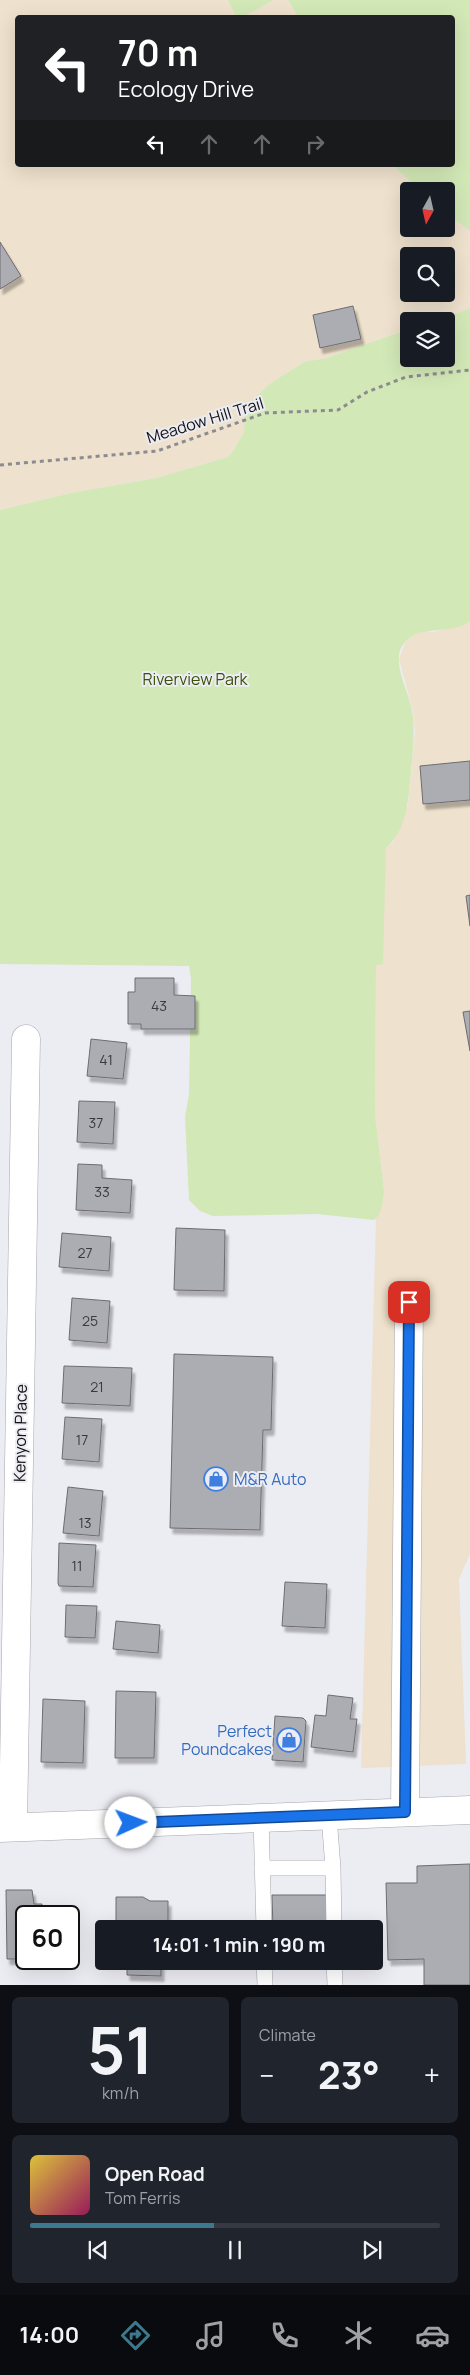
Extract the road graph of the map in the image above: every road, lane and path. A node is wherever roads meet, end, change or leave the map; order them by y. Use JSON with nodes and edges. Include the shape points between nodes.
{"nodes":[{"id":1,"x":470,"y":370,"type":"edge"},
{"id":2,"x":0,"y":466,"type":"edge"},
{"id":3,"x":26,"y":1039,"type":"dead end"},
{"id":4,"x":409,"y":1302,"type":"dead end"},
{"id":5,"x":470,"y":1810,"type":"edge"},
{"id":6,"x":405,"y":1812,"type":"junction"},
{"id":7,"x":329,"y":1816,"type":"junction"},
{"id":8,"x":260,"y":1818,"type":"junction"},
{"id":9,"x":7,"y":1828,"type":"edge"},
{"id":10,"x":262,"y":1868,"type":"junction"},
{"id":11,"x":332,"y":1868,"type":"junction"},
{"id":12,"x":264,"y":1920,"type":"edge"},
{"id":13,"x":334,"y":1920,"type":"edge"},
{"id":14,"x":264,"y":1970,"type":"edge"},
{"id":15,"x":334,"y":1970,"type":"edge"},
{"id":16,"x":265,"y":1985,"type":"edge"},
{"id":17,"x":334,"y":1985,"type":"edge"}],
"edges":[{"from":1,"to":2,"type":"path","name":"Meadow Hill Trail","via":[[406,377],[367,392],[338,410],[284,410],[240,420],[157,451]]},
{"from":3,"to":9,"type":"street","name":"Kenyon Place"},
{"from":4,"to":6,"type":"street"},
{"from":5,"to":6,"type":"street"},
{"from":6,"to":7,"type":"street"},
{"from":7,"to":8,"type":"street"},
{"from":7,"to":11,"type":"lane"},
{"from":8,"to":9,"type":"street"},
{"from":8,"to":10,"type":"lane"},
{"from":10,"to":11,"type":"lane"},
{"from":10,"to":12,"type":"lane"},
{"from":11,"to":13,"type":"lane"},
{"from":14,"to":16,"type":"lane"},
{"from":15,"to":17,"type":"lane"}]}
